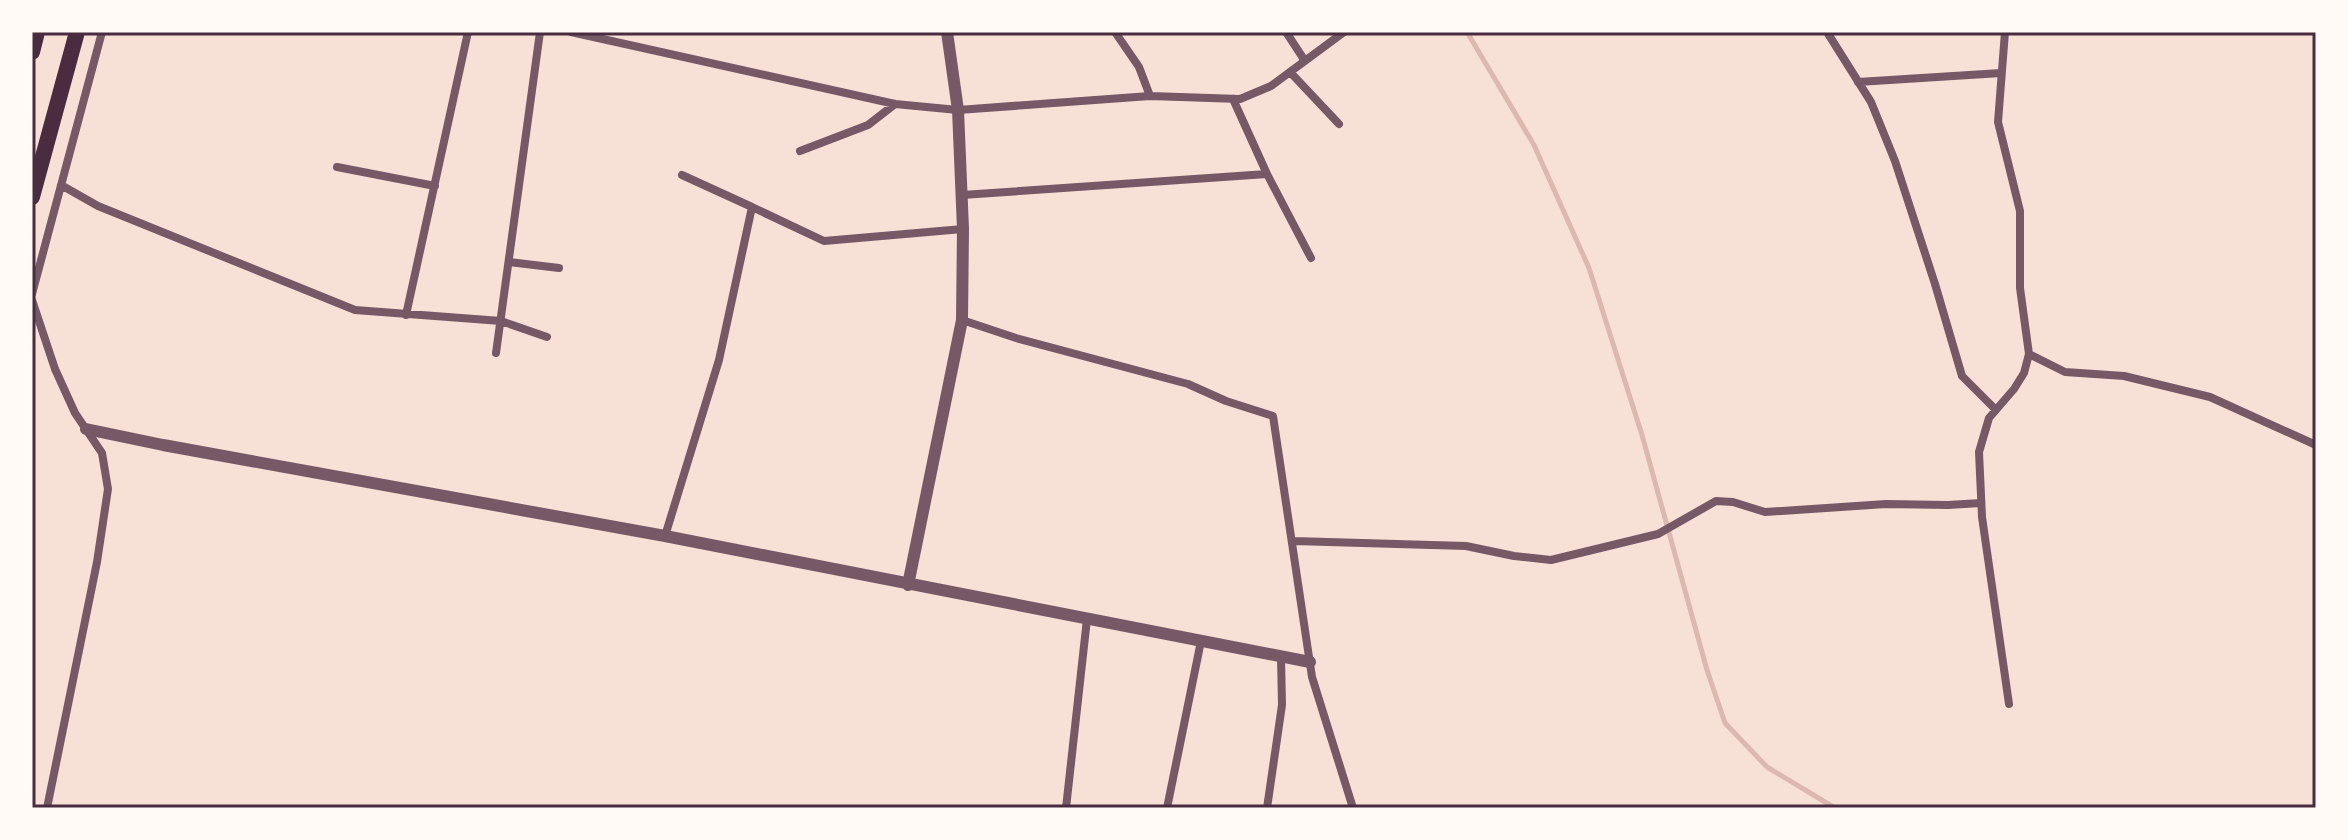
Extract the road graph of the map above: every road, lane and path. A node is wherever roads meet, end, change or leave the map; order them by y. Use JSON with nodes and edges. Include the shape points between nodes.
{"nodes":[{"id":1,"x":37,"y":32,"type":"edge"},
{"id":2,"x":77,"y":32,"type":"edge"},
{"id":3,"x":102,"y":32,"type":"edge"},
{"id":4,"x":468,"y":32,"type":"edge"},
{"id":5,"x":540,"y":32,"type":"edge"},
{"id":6,"x":571,"y":32,"type":"edge"},
{"id":7,"x":947,"y":32,"type":"edge"},
{"id":8,"x":1115,"y":32,"type":"edge"},
{"id":9,"x":1286,"y":32,"type":"edge"},
{"id":10,"x":1344,"y":32,"type":"edge"},
{"id":11,"x":1827,"y":32,"type":"edge"},
{"id":12,"x":2005,"y":32,"type":"edge"},
{"id":13,"x":32,"y":52,"type":"edge"},
{"id":14,"x":1305,"y":61,"type":"junction"},
{"id":15,"x":1290,"y":72,"type":"junction"},
{"id":16,"x":2001,"y":73,"type":"junction"},
{"id":17,"x":1858,"y":82,"type":"junction"},
{"id":18,"x":1150,"y":96,"type":"junction"},
{"id":19,"x":1233,"y":99,"type":"junction"},
{"id":20,"x":895,"y":104,"type":"junction"},
{"id":21,"x":958,"y":110,"type":"junction"},
{"id":22,"x":1339,"y":124,"type":"dead end"},
{"id":23,"x":800,"y":151,"type":"dead end"},
{"id":24,"x":337,"y":167,"type":"dead end"},
{"id":25,"x":1267,"y":174,"type":"junction"},
{"id":26,"x":682,"y":175,"type":"dead end"},
{"id":27,"x":61,"y":185,"type":"junction"},
{"id":28,"x":435,"y":186,"type":"junction"},
{"id":29,"x":962,"y":195,"type":"junction"},
{"id":30,"x":32,"y":197,"type":"edge"},
{"id":31,"x":752,"y":207,"type":"junction"},
{"id":32,"x":963,"y":229,"type":"junction"},
{"id":33,"x":1311,"y":258,"type":"dead end"},
{"id":34,"x":509,"y":262,"type":"junction"},
{"id":35,"x":559,"y":268,"type":"dead end"},
{"id":36,"x":32,"y":297,"type":"edge"},
{"id":37,"x":406,"y":315,"type":"junction"},
{"id":38,"x":962,"y":320,"type":"junction"},
{"id":39,"x":501,"y":321,"type":"junction"},
{"id":40,"x":547,"y":337,"type":"dead end"},
{"id":41,"x":496,"y":353,"type":"dead end"},
{"id":42,"x":2029,"y":354,"type":"junction"},
{"id":43,"x":1996,"y":410,"type":"junction"},
{"id":44,"x":86,"y":429,"type":"junction"},
{"id":45,"x":2316,"y":445,"type":"edge"},
{"id":46,"x":1981,"y":503,"type":"junction"},
{"id":47,"x":665,"y":536,"type":"junction"},
{"id":48,"x":1293,"y":541,"type":"junction"},
{"id":49,"x":908,"y":585,"type":"junction"},
{"id":50,"x":1087,"y":619,"type":"junction"},
{"id":51,"x":1201,"y":641,"type":"junction"},
{"id":52,"x":1281,"y":657,"type":"junction"},
{"id":53,"x":1310,"y":662,"type":"junction"},
{"id":54,"x":2009,"y":704,"type":"dead end"},
{"id":55,"x":48,"y":808,"type":"edge"},
{"id":56,"x":1066,"y":808,"type":"edge"},
{"id":57,"x":1167,"y":808,"type":"edge"},
{"id":58,"x":1267,"y":808,"type":"edge"},
{"id":59,"x":1353,"y":808,"type":"edge"}],
"edges":[{"from":1,"to":13,"type":"highway"},
{"from":2,"to":30,"type":"highway"},
{"from":3,"to":27,"type":"street"},
{"from":4,"to":28,"type":"street"},
{"from":5,"to":34,"type":"street"},
{"from":6,"to":20,"type":"street"},
{"from":7,"to":21,"type":"street"},
{"from":8,"to":18,"type":"street","via":[[1139,67]]},
{"from":9,"to":14,"type":"street"},
{"from":10,"to":14,"type":"street"},
{"from":11,"to":17,"type":"street"},
{"from":12,"to":16,"type":"street"},
{"from":14,"to":15,"type":"street"},
{"from":15,"to":19,"type":"street","via":[[1271,86]]},
{"from":15,"to":22,"type":"street"},
{"from":16,"to":17,"type":"street"},
{"from":16,"to":42,"type":"street","via":[[1998,122],[2020,211],[2020,288]]},
{"from":17,"to":43,"type":"street","via":[[1895,161],[1962,376]]},
{"from":18,"to":19,"type":"street"},
{"from":18,"to":21,"type":"street"},
{"from":19,"to":25,"type":"street"},
{"from":20,"to":21,"type":"street"},
{"from":20,"to":23,"type":"street","via":[[868,125]]},
{"from":21,"to":29,"type":"street"},
{"from":24,"to":28,"type":"street"},
{"from":25,"to":29,"type":"street"},
{"from":25,"to":33,"type":"street"},
{"from":26,"to":31,"type":"street"},
{"from":27,"to":36,"type":"street"},
{"from":27,"to":37,"type":"street","via":[[98,206],[355,310]]},
{"from":28,"to":37,"type":"street"},
{"from":29,"to":32,"type":"street"},
{"from":31,"to":32,"type":"street","via":[[824,241]]},
{"from":31,"to":47,"type":"street","via":[[719,360]]},
{"from":32,"to":38,"type":"street"},
{"from":34,"to":35,"type":"street"},
{"from":34,"to":39,"type":"street"},
{"from":36,"to":44,"type":"street","via":[[55,369]]},
{"from":37,"to":39,"type":"street"},
{"from":38,"to":48,"type":"street","via":[[1188,384],[1273,416]]},
{"from":38,"to":49,"type":"street"},
{"from":39,"to":40,"type":"street"},
{"from":39,"to":41,"type":"street"},
{"from":42,"to":43,"type":"street","via":[[2024,373]]},
{"from":42,"to":45,"type":"street","via":[[2065,372],[2124,376],[2210,397]]},
{"from":43,"to":46,"type":"street","via":[[1979,452]]},
{"from":44,"to":47,"type":"street"},
{"from":44,"to":55,"type":"street","via":[[102,453],[108,489]]},
{"from":46,"to":48,"type":"street","via":[[1765,512],[1716,501],[1658,534],[1551,560],[1466,546]]},
{"from":46,"to":54,"type":"street"},
{"from":47,"to":49,"type":"street"},
{"from":48,"to":53,"type":"street"},
{"from":49,"to":50,"type":"street"},
{"from":50,"to":51,"type":"street"},
{"from":50,"to":56,"type":"street"},
{"from":51,"to":52,"type":"street"},
{"from":51,"to":57,"type":"street"},
{"from":52,"to":53,"type":"street"},
{"from":52,"to":58,"type":"street","via":[[1282,705]]},
{"from":53,"to":59,"type":"street"}]}
